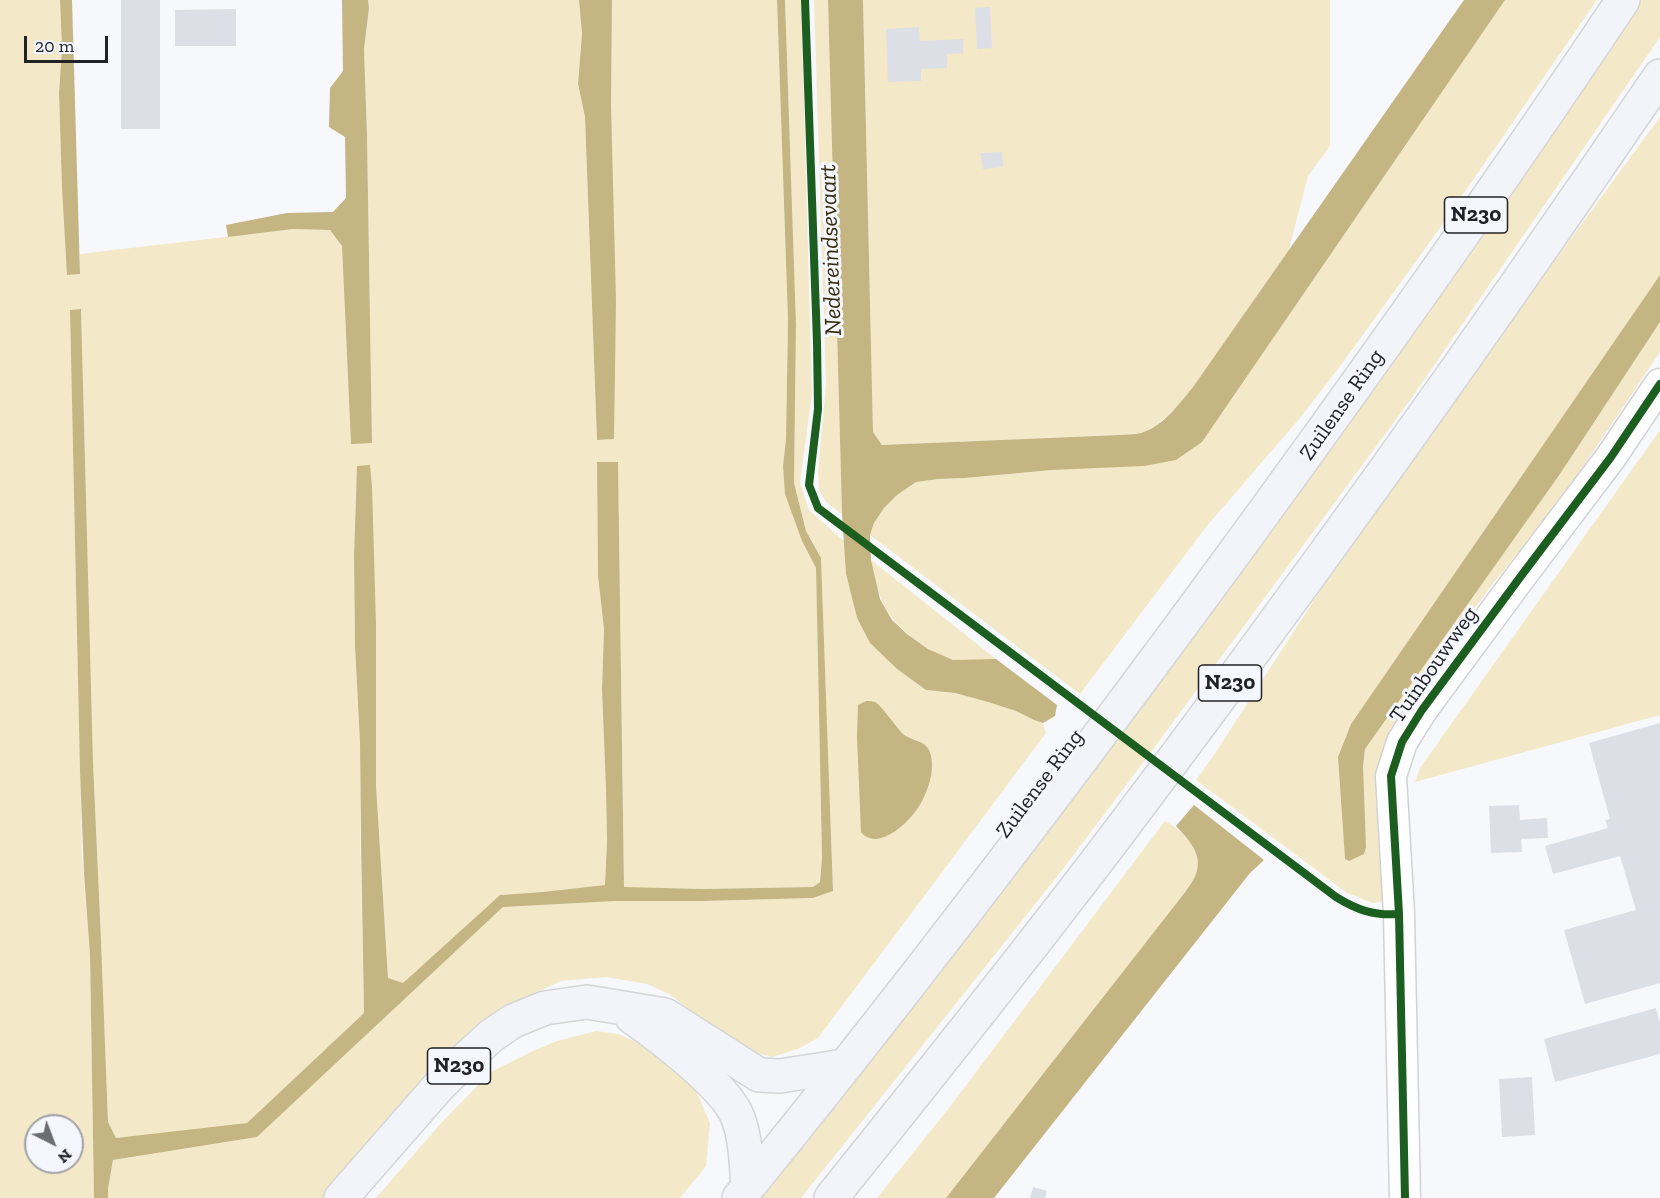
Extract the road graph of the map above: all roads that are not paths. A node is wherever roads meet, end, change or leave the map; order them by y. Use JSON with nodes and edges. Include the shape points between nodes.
{"nodes":[{"id":1,"x":1623,"y":0,"type":"edge"},
{"id":2,"x":1660,"y":76,"type":"edge"},
{"id":3,"x":1660,"y":384,"type":"edge"},
{"id":4,"x":615,"y":1006,"type":"junction"},
{"id":5,"x":844,"y":1066,"type":"junction"},
{"id":6,"x":743,"y":1192,"type":"edge"},
{"id":7,"x":341,"y":1198,"type":"edge"},
{"id":8,"x":831,"y":1198,"type":"edge"},
{"id":9,"x":1405,"y":1198,"type":"edge"}],
"edges":[{"from":1,"to":5,"type":"main road","name":"Zuilense Ring","number":"N230","via":[[1326,428],[1100,735]]},
{"from":2,"to":8,"type":"main road","number":"N230","via":[[1379,480],[1200,724],[1112,842]]},
{"from":3,"to":9,"type":"street","name":"Tuinbouwweg","via":[[1611,458],[1422,710],[1402,742],[1391,776],[1399,914]]},
{"from":4,"to":5,"type":"main road","number":"N230","via":[[665,1015],[759,1076]]},
{"from":4,"to":6,"type":"main road","number":"N230","via":[[674,1049],[726,1098],[742,1132]]},
{"from":4,"to":7,"type":"main road","number":"N230","via":[[587,1002],[545,1008],[513,1021],[491,1036],[440,1086]]},
{"from":5,"to":6,"type":"main road","name":"Zuilense Ring","number":"N230"}]}
